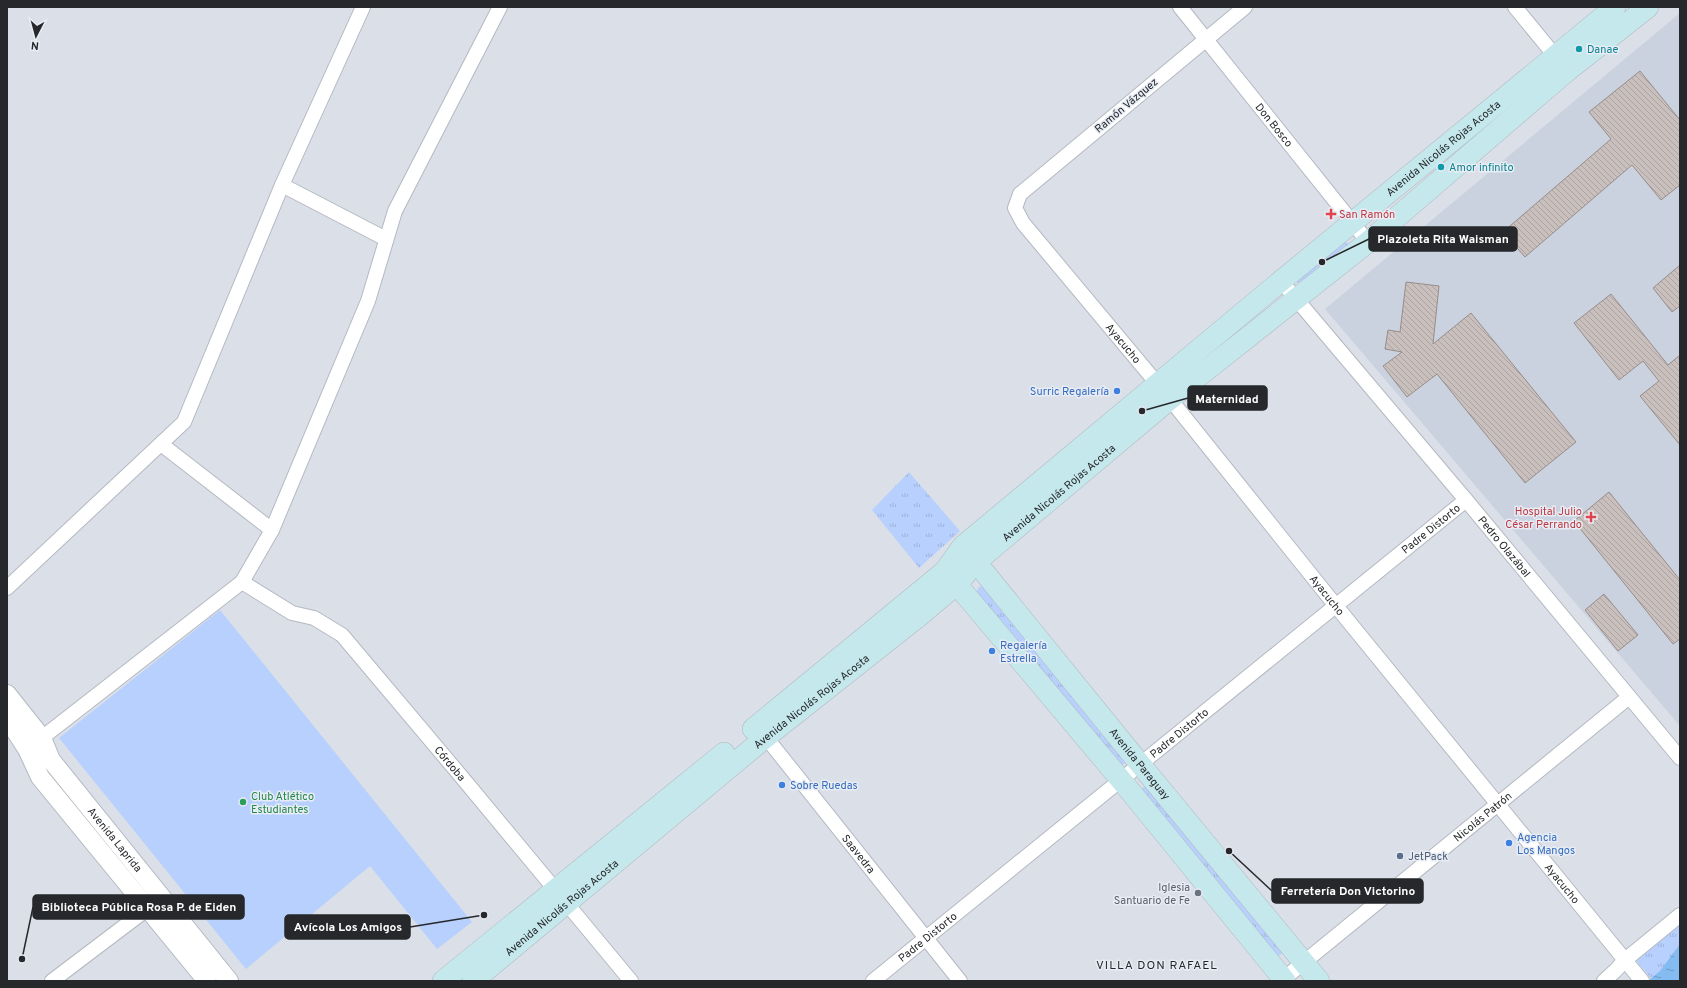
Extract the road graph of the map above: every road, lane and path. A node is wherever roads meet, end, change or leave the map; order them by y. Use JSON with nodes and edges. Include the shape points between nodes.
{"nodes":[{"id":1,"x":363,"y":7,"type":"edge"},
{"id":2,"x":500,"y":7,"type":"edge"},
{"id":3,"x":1180,"y":7,"type":"edge"},
{"id":4,"x":1245,"y":7,"type":"edge"},
{"id":5,"x":1515,"y":7,"type":"edge"},
{"id":6,"x":1615,"y":7,"type":"edge"},
{"id":7,"x":1648,"y":7,"type":"edge"},
{"id":8,"x":1206,"y":38,"type":"junction"},
{"id":9,"x":1555,"y":55,"type":"junction"},
{"id":10,"x":1568,"y":71,"type":"junction"},
{"id":11,"x":282,"y":185,"type":"junction"},
{"id":12,"x":1016,"y":208,"type":"joint"},
{"id":13,"x":1352,"y":222,"type":"junction"},
{"id":14,"x":386,"y":239,"type":"junction"},
{"id":15,"x":1368,"y":242,"type":"junction"},
{"id":16,"x":1281,"y":281,"type":"junction"},
{"id":17,"x":1297,"y":300,"type":"junction"},
{"id":18,"x":1163,"y":391,"type":"junction"},
{"id":19,"x":161,"y":444,"type":"junction"},
{"id":20,"x":1466,"y":500,"type":"junction"},
{"id":21,"x":272,"y":530,"type":"junction"},
{"id":22,"x":963,"y":546,"type":"junction"},
{"id":23,"x":976,"y":562,"type":"junction"},
{"id":24,"x":951,"y":578,"type":"junction"},
{"id":25,"x":242,"y":582,"type":"junction"},
{"id":26,"x":7,"y":588,"type":"edge"},
{"id":27,"x":1336,"y":606,"type":"junction"},
{"id":28,"x":7,"y":694,"type":"edge"},
{"id":29,"x":1629,"y":698,"type":"junction"},
{"id":30,"x":7,"y":718,"type":"edge"},
{"id":31,"x":762,"y":731,"type":"junction"},
{"id":32,"x":42,"y":738,"type":"junction"},
{"id":33,"x":27,"y":749,"type":"junction"},
{"id":34,"x":1680,"y":758,"type":"edge"},
{"id":35,"x":1140,"y":764,"type":"junction"},
{"id":36,"x":1121,"y":780,"type":"junction"},
{"id":37,"x":1496,"y":804,"type":"junction"},
{"id":38,"x":560,"y":897,"type":"junction"},
{"id":39,"x":162,"y":898,"type":"junction"},
{"id":40,"x":146,"y":908,"type":"junction"},
{"id":41,"x":1680,"y":915,"type":"edge"},
{"id":42,"x":926,"y":938,"type":"junction"},
{"id":43,"x":1624,"y":960,"type":"junction"},
{"id":44,"x":1304,"y":962,"type":"junction"},
{"id":45,"x":1283,"y":980,"type":"edge"},
{"id":46,"x":52,"y":981,"type":"edge"},
{"id":47,"x":207,"y":981,"type":"edge"},
{"id":48,"x":229,"y":981,"type":"edge"},
{"id":49,"x":443,"y":981,"type":"edge"},
{"id":50,"x":472,"y":981,"type":"edge"},
{"id":51,"x":631,"y":981,"type":"edge"},
{"id":52,"x":873,"y":981,"type":"edge"},
{"id":53,"x":960,"y":981,"type":"edge"},
{"id":54,"x":1319,"y":981,"type":"edge"},
{"id":55,"x":1604,"y":981,"type":"edge"},
{"id":56,"x":1642,"y":981,"type":"edge"}],
"edges":[{"from":1,"to":11,"type":"street"},
{"from":2,"to":14,"type":"street","via":[[395,211]]},
{"from":3,"to":8,"type":"street","name":"Don Bosco"},
{"from":4,"to":8,"type":"street","name":"Ramón Vázquez"},
{"from":5,"to":9,"type":"street"},
{"from":6,"to":9,"type":"main road","name":"Avenida Nicolás Rojas Acosta"},
{"from":7,"to":10,"type":"main road","name":"Avenida Nicolás Rojas Acosta"},
{"from":8,"to":12,"type":"street","name":"Ramón Vázquez","via":[[1020,194]]},
{"from":8,"to":13,"type":"street","name":"Don Bosco"},
{"from":9,"to":10,"type":"street"},
{"from":9,"to":13,"type":"main road","name":"Avenida Nicolás Rojas Acosta"},
{"from":10,"to":15,"type":"main road","name":"Avenida Nicolás Rojas Acosta"},
{"from":11,"to":14,"type":"street"},
{"from":11,"to":19,"type":"street","via":[[184,422]]},
{"from":12,"to":18,"type":"street","name":"Ayacucho","via":[[1023,223]]},
{"from":13,"to":15,"type":"street","name":"Don Bosco"},
{"from":13,"to":16,"type":"main road","name":"Avenida Nicolás Rojas Acosta"},
{"from":14,"to":21,"type":"street","via":[[368,301]]},
{"from":15,"to":17,"type":"main road","name":"Avenida Nicolás Rojas Acosta"},
{"from":16,"to":17,"type":"street","name":"Pedro Olazábal"},
{"from":16,"to":18,"type":"main road","name":"Avenida Nicolás Rojas Acosta"},
{"from":17,"to":18,"type":"main road","name":"Avenida Nicolás Rojas Acosta"},
{"from":17,"to":20,"type":"street","name":"Pedro Olazábal"},
{"from":18,"to":22,"type":"main road","name":"Avenida Nicolás Rojas Acosta"},
{"from":18,"to":23,"type":"main road","name":"Avenida Nicolás Rojas Acosta"},
{"from":18,"to":27,"type":"street","name":"Ayacucho"},
{"from":19,"to":21,"type":"street"},
{"from":19,"to":26,"type":"street"},
{"from":20,"to":27,"type":"street","name":"Padre Distorto"},
{"from":20,"to":29,"type":"street","name":"Pedro Olazábal"},
{"from":21,"to":25,"type":"street"},
{"from":22,"to":23,"type":"main road","name":"Avenida Paraguay"},
{"from":22,"to":24,"type":"main road","name":"Avenida Nicolás Rojas Acosta"},
{"from":23,"to":24,"type":"main road","name":"Avenida Nicolás Rojas Acosta"},
{"from":23,"to":35,"type":"main road","name":"Avenida Paraguay"},
{"from":24,"to":31,"type":"main road","name":"Avenida Nicolás Rojas Acosta"},
{"from":24,"to":36,"type":"main road"},
{"from":25,"to":32,"type":"street"},
{"from":25,"to":38,"type":"street","name":"Córdoba","via":[[292,613],[314,618],[342,635]]},
{"from":27,"to":35,"type":"street","name":"Padre Distorto"},
{"from":27,"to":37,"type":"street","name":"Ayacucho"},
{"from":28,"to":32,"type":"street","name":"Avenida Laprida"},
{"from":29,"to":34,"type":"street","name":"Pedro Olazábal"},
{"from":29,"to":37,"type":"street","name":"Nicolás Patrón"},
{"from":30,"to":33,"type":"street","name":"Avenida Laprida"},
{"from":31,"to":38,"type":"main road","name":"Avenida Nicolás Rojas Acosta"},
{"from":31,"to":42,"type":"street","name":"Saavedra"},
{"from":32,"to":33,"type":"street"},
{"from":32,"to":39,"type":"street","name":"Avenida Laprida","via":[[51,760]]},
{"from":33,"to":40,"type":"street","name":"Avenida Laprida","via":[[40,777]]},
{"from":35,"to":36,"type":"street","name":"Padre Distorto"},
{"from":35,"to":44,"type":"main road","name":"Avenida Paraguay"},
{"from":36,"to":42,"type":"street","name":"Padre Distorto"},
{"from":36,"to":45,"type":"main road"},
{"from":37,"to":43,"type":"street","name":"Ayacucho"},
{"from":37,"to":44,"type":"street","name":"Nicolás Patrón"},
{"from":38,"to":49,"type":"main road","name":"Avenida Nicolás Rojas Acosta"},
{"from":38,"to":50,"type":"main road","name":"Avenida Nicolás Rojas Acosta"},
{"from":38,"to":51,"type":"street","name":"Córdoba"},
{"from":39,"to":40,"type":"street"},
{"from":39,"to":48,"type":"street","name":"Avenida Laprida"},
{"from":40,"to":46,"type":"street"},
{"from":40,"to":47,"type":"street","name":"Avenida Laprida"},
{"from":41,"to":43,"type":"street"},
{"from":42,"to":52,"type":"street","name":"Padre Distorto"},
{"from":42,"to":53,"type":"street","name":"Saavedra"},
{"from":43,"to":55,"type":"street"},
{"from":43,"to":56,"type":"street","name":"Ayacucho"},
{"from":44,"to":45,"type":"street","name":"Nicolás Patrón"},
{"from":44,"to":54,"type":"main road","name":"Avenida Paraguay"}]}
